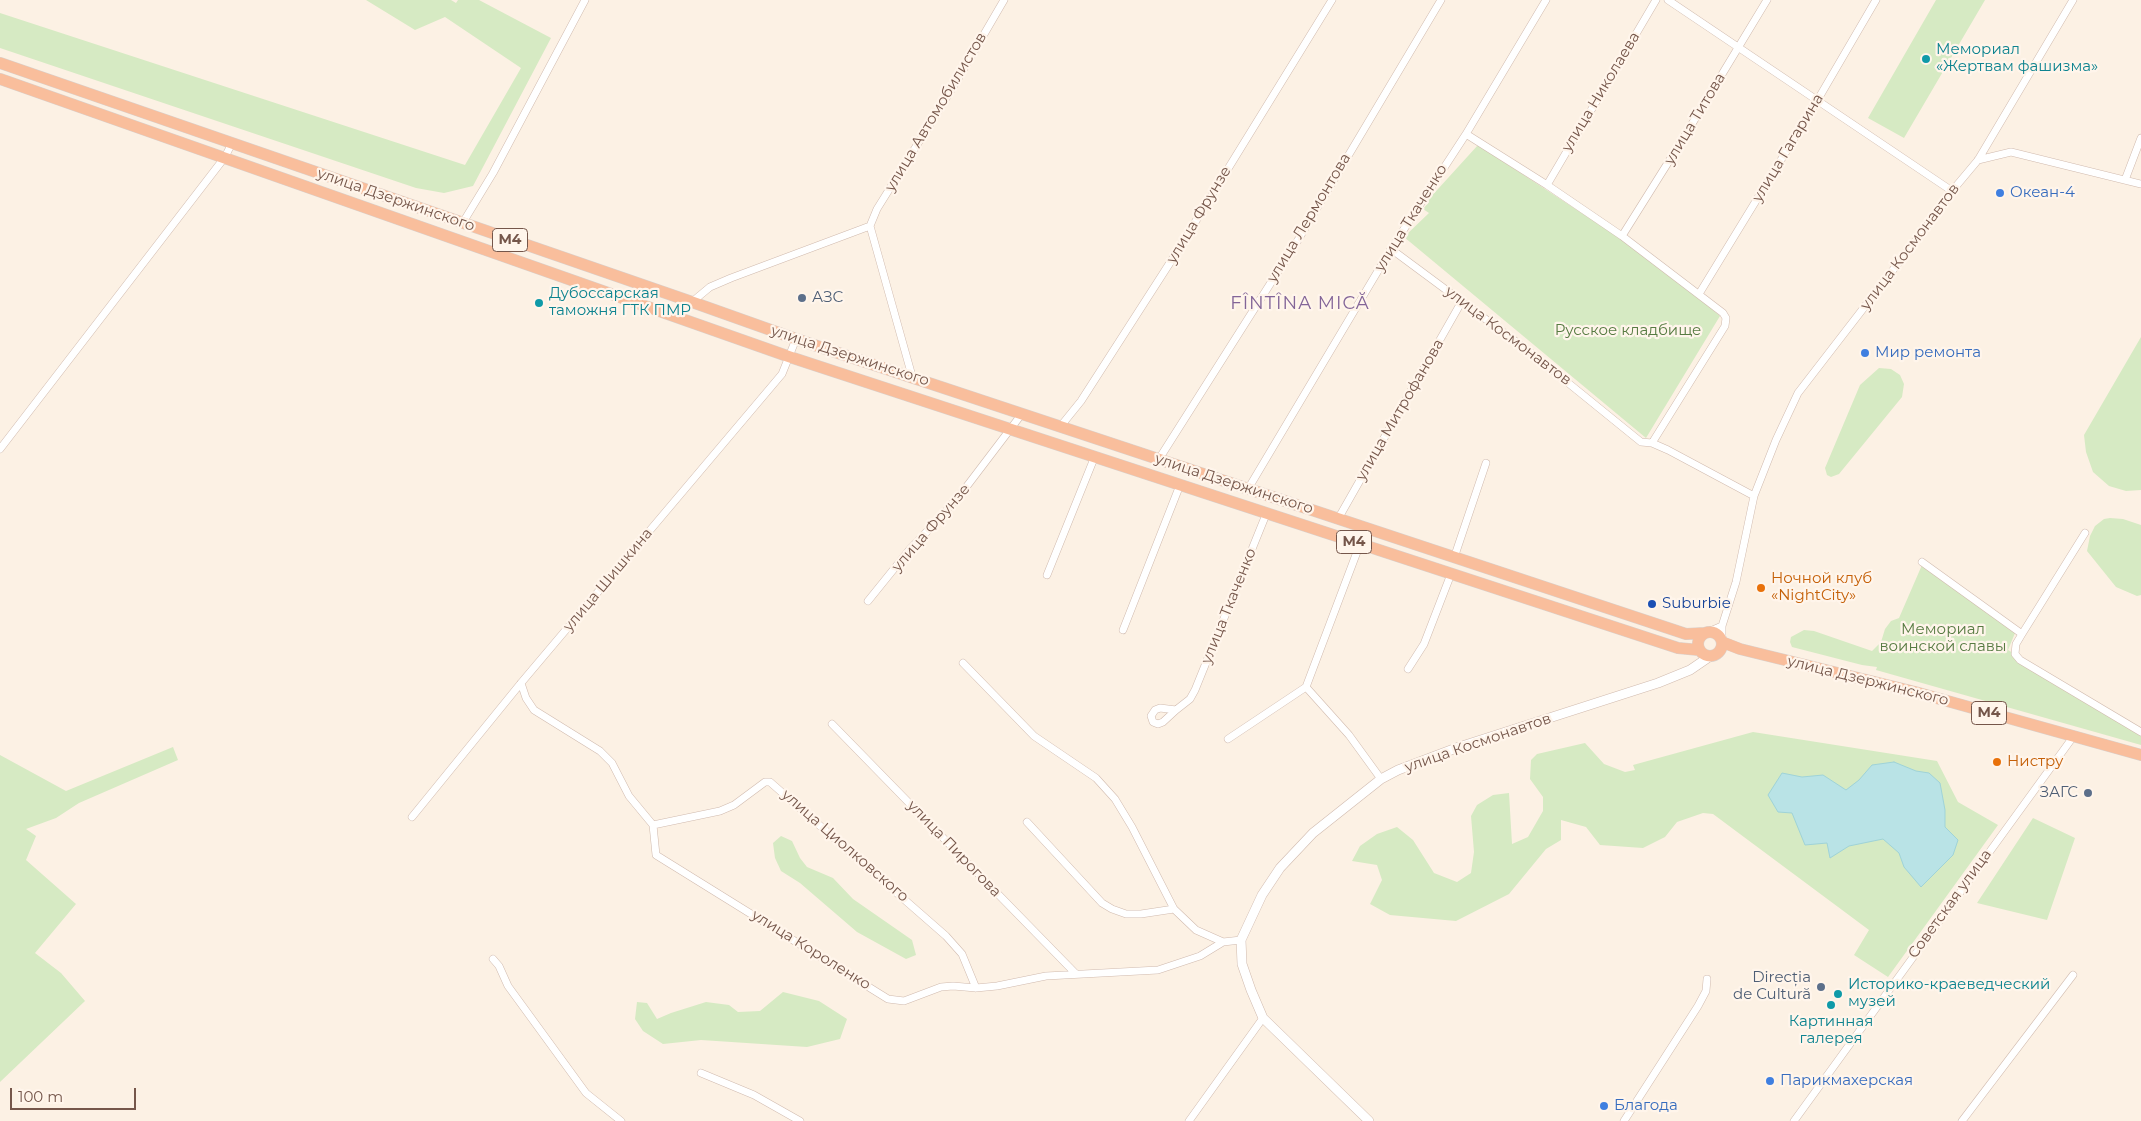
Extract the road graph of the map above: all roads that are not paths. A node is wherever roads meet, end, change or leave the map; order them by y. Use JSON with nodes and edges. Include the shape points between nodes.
{"nodes":[{"id":1,"x":585,"y":0,"type":"edge"},
{"id":2,"x":1004,"y":0,"type":"edge"},
{"id":3,"x":1332,"y":0,"type":"edge"},
{"id":4,"x":1440,"y":0,"type":"edge"},
{"id":5,"x":1546,"y":0,"type":"edge"},
{"id":6,"x":1656,"y":0,"type":"edge"},
{"id":7,"x":1668,"y":0,"type":"edge"},
{"id":8,"x":1767,"y":0,"type":"edge"},
{"id":9,"x":1876,"y":0,"type":"edge"},
{"id":10,"x":2073,"y":0,"type":"edge"},
{"id":11,"x":1737,"y":48,"type":"junction"},
{"id":12,"x":0,"y":63,"type":"edge"},
{"id":13,"x":0,"y":79,"type":"edge"},
{"id":14,"x":1817,"y":101,"type":"junction"},
{"id":15,"x":1466,"y":134,"type":"junction"},
{"id":16,"x":2141,"y":138,"type":"edge"},
{"id":17,"x":232,"y":143,"type":"junction"},
{"id":18,"x":225,"y":157,"type":"junction"},
{"id":19,"x":1978,"y":160,"type":"junction"},
{"id":20,"x":2125,"y":180,"type":"junction"},
{"id":21,"x":2141,"y":184,"type":"edge"},
{"id":22,"x":1546,"y":185,"type":"junction"},
{"id":23,"x":1952,"y":191,"type":"junction"},
{"id":24,"x":462,"y":224,"type":"junction"},
{"id":25,"x":870,"y":226,"type":"junction"},
{"id":26,"x":1622,"y":236,"type":"junction"},
{"id":27,"x":1391,"y":249,"type":"junction"},
{"id":28,"x":1700,"y":294,"type":"junction"},
{"id":29,"x":1462,"y":301,"type":"junction"},
{"id":30,"x":692,"y":302,"type":"junction"},
{"id":31,"x":796,"y":339,"type":"junction"},
{"id":32,"x":790,"y":357,"type":"junction"},
{"id":33,"x":912,"y":376,"type":"junction"},
{"id":34,"x":1021,"y":415,"type":"junction"},
{"id":35,"x":1060,"y":427,"type":"junction"},
{"id":36,"x":1010,"y":429,"type":"junction"},
{"id":37,"x":1652,"y":444,"type":"junction"},
{"id":38,"x":0,"y":449,"type":"edge"},
{"id":39,"x":1095,"y":456,"type":"junction"},
{"id":40,"x":1160,"y":459,"type":"junction"},
{"id":41,"x":1486,"y":463,"type":"dead end"},
{"id":42,"x":1180,"y":485,"type":"junction"},
{"id":43,"x":1248,"y":489,"type":"junction"},
{"id":44,"x":1754,"y":496,"type":"junction"},
{"id":45,"x":1267,"y":512,"type":"junction"},
{"id":46,"x":1338,"y":519,"type":"junction"},
{"id":47,"x":2085,"y":533,"type":"dead end"},
{"id":48,"x":1360,"y":544,"type":"junction"},
{"id":49,"x":1454,"y":558,"type":"junction"},
{"id":50,"x":1922,"y":562,"type":"dead end"},
{"id":51,"x":1451,"y":574,"type":"junction"},
{"id":52,"x":1047,"y":575,"type":"dead end"},
{"id":53,"x":868,"y":601,"type":"dead end"},
{"id":54,"x":1722,"y":626,"type":"junction"},
{"id":55,"x":1123,"y":630,"type":"dead end"},
{"id":56,"x":1706,"y":632,"type":"junction"},
{"id":57,"x":2022,"y":634,"type":"junction"},
{"id":58,"x":1721,"y":646,"type":"junction"},
{"id":59,"x":1699,"y":650,"type":"junction"},
{"id":60,"x":1709,"y":657,"type":"junction"},
{"id":61,"x":963,"y":663,"type":"dead end"},
{"id":62,"x":1408,"y":669,"type":"dead end"},
{"id":63,"x":1690,"y":670,"type":"junction"},
{"id":64,"x":521,"y":682,"type":"junction"},
{"id":65,"x":1306,"y":687,"type":"junction"},
{"id":66,"x":1176,"y":710,"type":"dead end"},
{"id":67,"x":832,"y":724,"type":"dead end"},
{"id":68,"x":2141,"y":732,"type":"edge"},
{"id":69,"x":2073,"y":737,"type":"junction"},
{"id":70,"x":1228,"y":739,"type":"dead end"},
{"id":71,"x":2141,"y":755,"type":"edge"},
{"id":72,"x":1382,"y":779,"type":"junction"},
{"id":73,"x":412,"y":817,"type":"dead end"},
{"id":74,"x":1027,"y":822,"type":"dead end"},
{"id":75,"x":653,"y":825,"type":"junction"},
{"id":76,"x":1174,"y":909,"type":"junction"},
{"id":77,"x":1241,"y":940,"type":"junction"},
{"id":78,"x":1223,"y":942,"type":"junction"},
{"id":79,"x":493,"y":959,"type":"dead end"},
{"id":80,"x":1076,"y":974,"type":"junction"},
{"id":81,"x":2073,"y":975,"type":"dead end"},
{"id":82,"x":1707,"y":979,"type":"dead end"},
{"id":83,"x":976,"y":988,"type":"junction"},
{"id":84,"x":1263,"y":1018,"type":"junction"},
{"id":85,"x":702,"y":1073,"type":"dead end"},
{"id":86,"x":621,"y":1121,"type":"edge"},
{"id":87,"x":800,"y":1121,"type":"edge"},
{"id":88,"x":1190,"y":1121,"type":"edge"},
{"id":89,"x":1368,"y":1121,"type":"edge"},
{"id":90,"x":1624,"y":1121,"type":"edge"},
{"id":91,"x":1794,"y":1121,"type":"edge"},
{"id":92,"x":1962,"y":1121,"type":"edge"}],
"edges":[{"from":1,"to":24,"type":"street"},
{"from":2,"to":25,"type":"street","name":"улица Автомобилистов"},
{"from":3,"to":35,"type":"street","name":"улица Фрунзе","via":[[1173,258],[1081,401]]},
{"from":4,"to":40,"type":"street","name":"улица Лермонтова","via":[[1298,240]]},
{"from":5,"to":15,"type":"street","name":"улица Ткаченко"},
{"from":6,"to":22,"type":"street","name":"улица Николаева"},
{"from":7,"to":11,"type":"street"},
{"from":8,"to":11,"type":"street","name":"улица Титова"},
{"from":9,"to":14,"type":"street","name":"улица Гагарина"},
{"from":10,"to":19,"type":"street","name":"улица Космонавтов"},
{"from":11,"to":14,"type":"street"},
{"from":11,"to":26,"type":"street","name":"улица Титова"},
{"from":12,"to":17,"type":"highway","name":"улица Дзержинского","number":"M4"},
{"from":13,"to":18,"type":"highway","name":"улица Дзержинского","number":"M4"},
{"from":14,"to":23,"type":"street"},
{"from":14,"to":28,"type":"street","name":"улица Гагарина"},
{"from":15,"to":22,"type":"street"},
{"from":15,"to":27,"type":"street","name":"улица Ткаченко"},
{"from":16,"to":20,"type":"street"},
{"from":17,"to":18,"type":"street"},
{"from":17,"to":24,"type":"highway","name":"улица Дзержинского","number":"M4"},
{"from":18,"to":32,"type":"highway","name":"улица Дзержинского","number":"M4"},
{"from":18,"to":38,"type":"street"},
{"from":19,"to":20,"type":"street","via":[[2011,152]]},
{"from":19,"to":23,"type":"street","name":"улица Космонавтов"},
{"from":20,"to":21,"type":"street"},
{"from":22,"to":26,"type":"street"},
{"from":23,"to":44,"type":"street","name":"улица Космонавтов","via":[[1798,392]]},
{"from":24,"to":30,"type":"highway","name":"улица Дзержинского","number":"M4"},
{"from":25,"to":30,"type":"street","via":[[730,278],[710,287]]},
{"from":25,"to":33,"type":"street"},
{"from":26,"to":28,"type":"street"},
{"from":27,"to":29,"type":"street","name":"улица Космонавтов"},
{"from":27,"to":43,"type":"street","name":"улица Ткаченко"},
{"from":28,"to":37,"type":"street","via":[[1723,313],[1725,326]]},
{"from":29,"to":37,"type":"street","name":"улица Космонавтов","via":[[1641,442]]},
{"from":29,"to":46,"type":"street","name":"улица Митрофанова"},
{"from":30,"to":31,"type":"highway","name":"улица Дзержинского","number":"M4"},
{"from":31,"to":32,"type":"street","name":"улица Шишкина"},
{"from":31,"to":33,"type":"highway","name":"улица Дзержинского","number":"M4"},
{"from":32,"to":36,"type":"highway","name":"улица Дзержинского","number":"M4"},
{"from":32,"to":64,"type":"street","name":"улица Шишкина","via":[[782,374]]},
{"from":33,"to":34,"type":"highway","name":"улица Дзержинского","number":"M4"},
{"from":34,"to":35,"type":"highway","name":"улица Дзержинского","number":"M4"},
{"from":34,"to":36,"type":"street","name":"улица Фрунзе"},
{"from":35,"to":40,"type":"highway","name":"улица Дзержинского","number":"M4"},
{"from":36,"to":39,"type":"highway","name":"улица Дзержинского","number":"M4"},
{"from":36,"to":53,"type":"street","name":"улица Фрунзе","via":[[967,486]]},
{"from":37,"to":44,"type":"street","name":"улица Космонавтов"},
{"from":39,"to":42,"type":"highway","name":"улица Дзержинского","number":"M4"},
{"from":39,"to":52,"type":"street"},
{"from":40,"to":43,"type":"highway","name":"улица Дзержинского","number":"M4"},
{"from":41,"to":49,"type":"street"},
{"from":42,"to":45,"type":"highway","name":"улица Дзержинского","number":"M4"},
{"from":42,"to":55,"type":"street"},
{"from":43,"to":46,"type":"highway","name":"улица Дзержинского","number":"M4"},
{"from":44,"to":54,"type":"street","name":"улица Космонавтов","via":[[1736,582]]},
{"from":45,"to":48,"type":"highway","name":"улица Дзержинского","number":"M4"},
{"from":45,"to":66,"type":"street","name":"улица Ткаченко","via":[[1190,699]]},
{"from":46,"to":49,"type":"highway","name":"улица Дзержинского","number":"M4"},
{"from":47,"to":57,"type":"street"},
{"from":48,"to":51,"type":"highway","name":"улица Дзержинского","number":"M4"},
{"from":48,"to":65,"type":"street"},
{"from":49,"to":56,"type":"highway","name":"улица Дзержинского","number":"M4","via":[[1686,634]]},
{"from":50,"to":57,"type":"street"},
{"from":51,"to":59,"type":"highway","name":"улица Дзержинского","number":"M4","via":[[1678,648]]},
{"from":51,"to":62,"type":"street","via":[[1424,644]]},
{"from":54,"to":56,"type":"street"},
{"from":54,"to":58,"type":"street","name":"улица Космонавтов"},
{"from":56,"to":58,"type":"highway","via":[[1719,635]]},
{"from":56,"to":59,"type":"highway","via":[[1698,642]]},
{"from":57,"to":68,"type":"street","via":[[2015,654],[2020,660]]},
{"from":58,"to":60,"type":"highway","number":"M4","via":[[1716,656]]},
{"from":58,"to":69,"type":"highway","name":"улица Дзержинского","number":"M4","via":[[1915,692]]},
{"from":59,"to":60,"type":"highway","number":"M4"},
{"from":59,"to":63,"type":"street"},
{"from":60,"to":63,"type":"street","name":"улица Космонавтов"},
{"from":61,"to":76,"type":"street","via":[[1034,736],[1096,778],[1115,799]]},
{"from":63,"to":72,"type":"street","name":"улица Космонавтов","via":[[1415,762]]},
{"from":64,"to":73,"type":"street","name":"улица Шишкина"},
{"from":64,"to":75,"type":"street","via":[[534,710],[600,751],[612,763],[629,796]]},
{"from":65,"to":70,"type":"street"},
{"from":65,"to":72,"type":"street","via":[[1349,735]]},
{"from":67,"to":80,"type":"street","name":"улица Пирогова"},
{"from":69,"to":71,"type":"highway","name":"улица Дзержинского","number":"M4"},
{"from":69,"to":91,"type":"street","name":"Советская улица"},
{"from":72,"to":77,"type":"street","name":"улица Космонавтов","via":[[1296,849],[1262,895]]},
{"from":74,"to":76,"type":"street","via":[[1107,906],[1126,914]]},
{"from":75,"to":83,"type":"street","name":"улица Короленко","via":[[656,856],[888,998],[904,1001],[941,987]]},
{"from":75,"to":83,"type":"street","name":"улица Циолковского","via":[[720,811],[734,805],[765,782],[770,782],[946,936],[962,954]]},
{"from":76,"to":78,"type":"street","via":[[1196,930]]},
{"from":77,"to":78,"type":"street"},
{"from":77,"to":84,"type":"street","name":"улица Космонавтов","via":[[1242,964]]},
{"from":78,"to":80,"type":"street","name":"улица Короленко","via":[[1200,956],[1158,970]]},
{"from":79,"to":86,"type":"street","via":[[508,986],[586,1092]]},
{"from":80,"to":83,"type":"street","name":"улица Короленко"},
{"from":81,"to":92,"type":"street"},
{"from":82,"to":90,"type":"street","via":[[1706,991],[1698,1006]]},
{"from":84,"to":88,"type":"street"},
{"from":84,"to":89,"type":"street"},
{"from":85,"to":87,"type":"street","via":[[754,1095]]}]}
